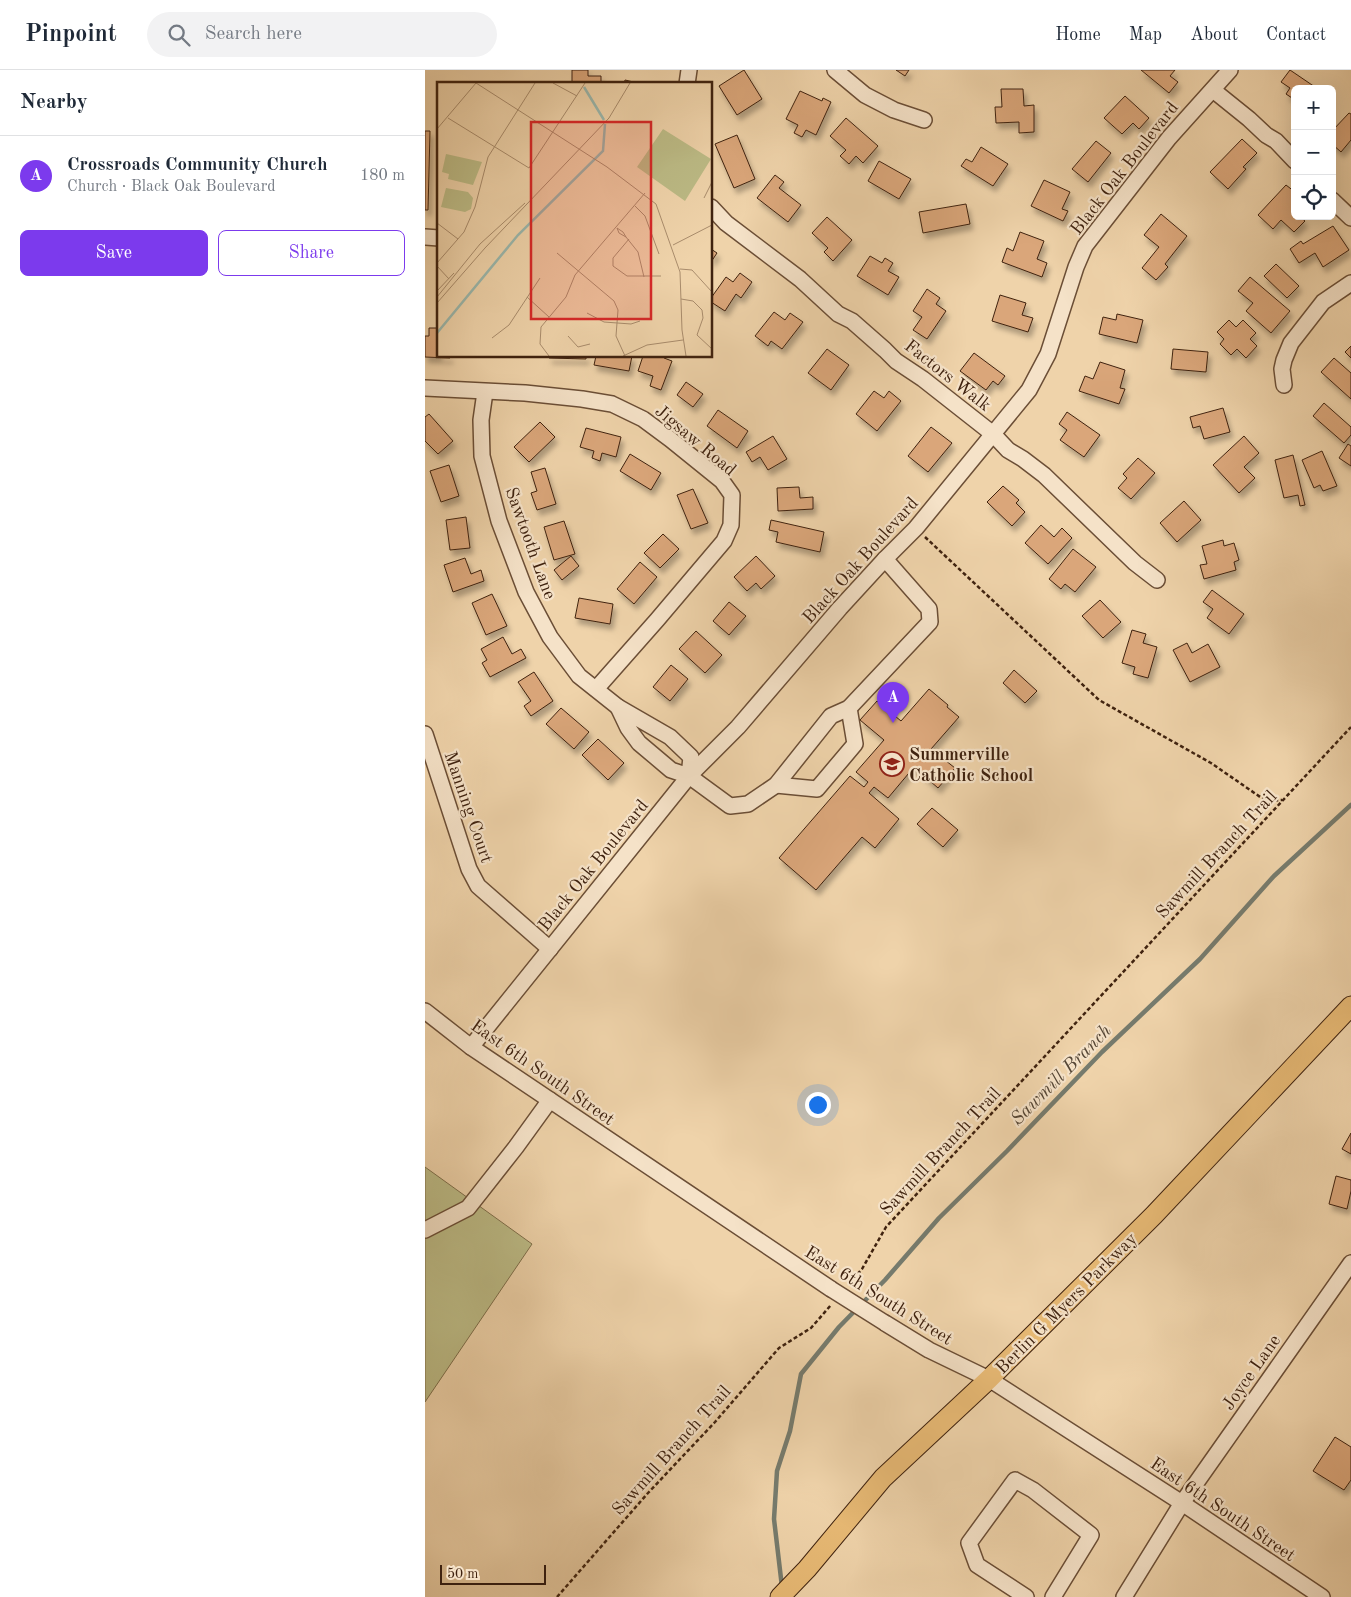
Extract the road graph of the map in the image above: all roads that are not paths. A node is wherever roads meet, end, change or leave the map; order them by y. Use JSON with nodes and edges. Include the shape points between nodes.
{"nodes":[{"id":1,"x":835,"y":70,"type":"edge"},
{"id":2,"x":1230,"y":70,"type":"edge"},
{"id":3,"x":1213,"y":90,"type":"junction"},
{"id":4,"x":924,"y":120,"type":"dead end"},
{"id":5,"x":1291,"y":157,"type":"edge"},
{"id":6,"x":1336,"y":204,"type":"edge"},
{"id":7,"x":713,"y":209,"type":"edge"},
{"id":8,"x":1351,"y":218,"type":"edge"},
{"id":9,"x":1351,"y":283,"type":"edge"},
{"id":10,"x":1284,"y":385,"type":"dead end"},
{"id":11,"x":425,"y":388,"type":"edge"},
{"id":12,"x":485,"y":392,"type":"junction"},
{"id":13,"x":993,"y":434,"type":"junction"},
{"id":14,"x":885,"y":559,"type":"junction"},
{"id":15,"x":1157,"y":580,"type":"dead end"},
{"id":16,"x":595,"y":689,"type":"junction"},
{"id":17,"x":618,"y":707,"type":"junction"},
{"id":18,"x":849,"y":708,"type":"junction"},
{"id":19,"x":425,"y":734,"type":"edge"},
{"id":20,"x":689,"y":776,"type":"junction"},
{"id":21,"x":777,"y":785,"type":"junction"},
{"id":22,"x":550,"y":949,"type":"junction"},
{"id":23,"x":1351,"y":1006,"type":"edge"},
{"id":24,"x":425,"y":1011,"type":"edge"},
{"id":25,"x":471,"y":1047,"type":"junction"},
{"id":26,"x":550,"y":1100,"type":"junction"},
{"id":27,"x":425,"y":1230,"type":"edge"},
{"id":28,"x":1351,"y":1263,"type":"edge"},
{"id":29,"x":989,"y":1379,"type":"junction"},
{"id":30,"x":1182,"y":1503,"type":"junction"},
{"id":31,"x":779,"y":1597,"type":"edge"},
{"id":32,"x":1026,"y":1597,"type":"edge"},
{"id":33,"x":1053,"y":1597,"type":"edge"},
{"id":34,"x":1124,"y":1597,"type":"edge"},
{"id":35,"x":1323,"y":1597,"type":"edge"}],
"edges":[{"from":1,"to":4,"type":"street","via":[[865,95]]},
{"from":2,"to":3,"type":"street","name":"Black Oak Boulevard"},
{"from":3,"to":5,"type":"street"},
{"from":3,"to":13,"type":"street","name":"Black Oak Boulevard","via":[[1169,138],[1085,246],[1048,354],[1029,390]]},
{"from":6,"to":8,"type":"street"},
{"from":7,"to":13,"type":"street","name":"Factors Walk","via":[[896,361]]},
{"from":9,"to":10,"type":"street","via":[[1323,302],[1291,343],[1282,369]]},
{"from":11,"to":12,"type":"street","name":"Jigsaw Road"},
{"from":12,"to":16,"type":"street","name":"Sawtooth Lane","via":[[481,420],[482,456],[499,521],[526,592],[550,637],[579,676]]},
{"from":12,"to":16,"type":"street","name":"Jigsaw Road","via":[[525,393],[612,404],[643,419],[722,481],[732,495],[731,525],[724,541]]},
{"from":13,"to":14,"type":"street","name":"Black Oak Boulevard","via":[[916,528]]},
{"from":13,"to":15,"type":"street","name":"Factors Walk","via":[[1008,450],[1044,475],[1135,563]]},
{"from":14,"to":18,"type":"street","via":[[929,609],[930,622]]},
{"from":14,"to":20,"type":"street","name":"Black Oak Boulevard","via":[[738,727]]},
{"from":16,"to":17,"type":"street","name":"Sawtooth Lane"},
{"from":17,"to":20,"type":"street","name":"Sawtooth Lane","via":[[639,743],[671,770]]},
{"from":17,"to":20,"type":"street","name":"Sawtooth Lane","via":[[670,737],[691,757]]},
{"from":18,"to":21,"type":"street","via":[[831,716]]},
{"from":18,"to":21,"type":"street","via":[[855,744],[817,789]]},
{"from":19,"to":22,"type":"street","name":"Manning Court","via":[[469,869],[478,886]]},
{"from":20,"to":21,"type":"street","via":[[730,806],[749,804]]},
{"from":20,"to":22,"type":"street","name":"Black Oak Boulevard"},
{"from":22,"to":25,"type":"street","name":"Black Oak Boulevard"},
{"from":23,"to":29,"type":"main road","name":"Berlin G Myers Parkway","via":[[1154,1215]]},
{"from":24,"to":25,"type":"street","name":"East 6th South Street"},
{"from":25,"to":26,"type":"street","name":"East 6th South Street"},
{"from":26,"to":27,"type":"street","via":[[468,1208]]},
{"from":26,"to":29,"type":"street","name":"East 6th South Street","bridge":true,"via":[[834,1294],[929,1350]]},
{"from":28,"to":30,"type":"street","name":"Joyce Lane"},
{"from":29,"to":30,"type":"street","name":"East 6th South Street"},
{"from":29,"to":31,"type":"main road","name":"Berlin G Myers Parkway","via":[[883,1478],[807,1569]]},
{"from":30,"to":34,"type":"street","name":"Joyce Lane"},
{"from":30,"to":35,"type":"street","name":"East 6th South Street"},
{"from":32,"to":33,"type":"street","via":[[977,1565],[969,1543],[1015,1480],[1091,1535]]}]}
